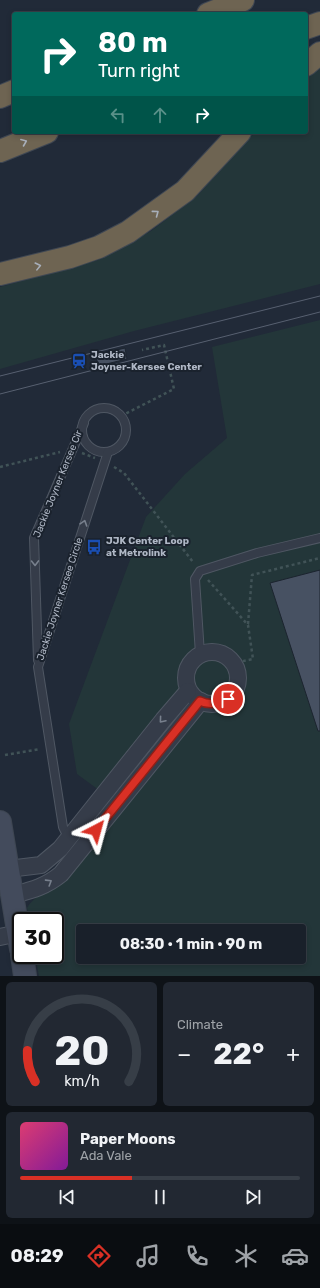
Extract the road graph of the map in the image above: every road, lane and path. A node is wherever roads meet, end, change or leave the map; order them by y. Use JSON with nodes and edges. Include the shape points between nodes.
{"nodes":[{"id":1,"x":243,"y":0,"type":"edge"},
{"id":2,"x":213,"y":12,"type":"edge"},
{"id":3,"x":320,"y":23,"type":"edge"},
{"id":4,"x":308,"y":27,"type":"edge"},
{"id":5,"x":320,"y":53,"type":"edge"},
{"id":6,"x":308,"y":63,"type":"edge"},
{"id":7,"x":12,"y":92,"type":"edge"},
{"id":8,"x":0,"y":97,"type":"edge"},
{"id":9,"x":43,"y":134,"type":"edge"},
{"id":10,"x":238,"y":134,"type":"edge"},
{"id":11,"x":0,"y":151,"type":"edge"},
{"id":12,"x":0,"y":274,"type":"edge"},
{"id":13,"x":142,"y":350,"type":"dead end"},
{"id":14,"x":121,"y":416,"type":"junction"},
{"id":15,"x":84,"y":422,"type":"junction"},
{"id":16,"x":108,"y":452,"type":"junction"},
{"id":17,"x":320,"y":538,"type":"edge"},
{"id":18,"x":320,"y":558,"type":"edge"},
{"id":19,"x":203,"y":575,"type":"dead end"},
{"id":20,"x":248,"y":625,"type":"junction"},
{"id":21,"x":200,"y":654,"type":"junction"},
{"id":22,"x":234,"y":663,"type":"junction"},
{"id":23,"x":38,"y":667,"type":"junction"},
{"id":24,"x":188,"y":691,"type":"junction"},
{"id":25,"x":200,"y":701,"type":"junction"},
{"id":26,"x":40,"y":750,"type":"dead end"},
{"id":27,"x":5,"y":755,"type":"dead end"},
{"id":28,"x":0,"y":822,"type":"edge"},
{"id":29,"x":69,"y":838,"type":"junction"},
{"id":30,"x":78,"y":853,"type":"junction"},
{"id":31,"x":8,"y":869,"type":"junction"},
{"id":32,"x":13,"y":895,"type":"junction"},
{"id":33,"x":13,"y":912,"type":"edge"},
{"id":34,"x":23,"y":964,"type":"edge"},
{"id":35,"x":25,"y":976,"type":"edge"}],
"edges":[{"from":1,"to":2,"type":"highway"},
{"from":3,"to":4,"type":"highway"},
{"from":5,"to":6,"type":"highway"},
{"from":7,"to":8,"type":"highway"},
{"from":11,"to":9,"type":"highway","one_way":true},
{"from":12,"to":10,"type":"highway","one_way":true,"via":[[70,257],[99,247],[128,232],[185,191]]},
{"from":13,"to":14,"type":"path","via":[[164,345],[174,389]]},
{"from":14,"to":15,"type":"lane","via":[[107,408],[100,409],[92,412]]},
{"from":14,"to":16,"type":"lane","via":[[126,425],[125,437],[122,444]]},
{"from":15,"to":16,"type":"lane","via":[[82,430],[86,442],[91,448]]},
{"from":15,"to":23,"type":"lane","name":"Jackie Joyner Kersee Cir","one_way":true,"via":[[34,538]]},
{"from":23,"to":16,"type":"lane","name":"Jackie Joyner Kersee Circle","one_way":true},
{"from":17,"to":21,"type":"lane","via":[[200,571],[195,579]]},
{"from":18,"to":20,"type":"path","via":[[252,575]]},
{"from":19,"to":20,"type":"path"},
{"from":20,"to":22,"type":"path","via":[[253,659]]},
{"from":21,"to":22,"type":"street","via":[[218,652],[228,656]]},
{"from":21,"to":24,"type":"street","via":[[190,664],[186,674]]},
{"from":22,"to":25,"type":"street","via":[[238,671],[235,692],[228,699],[216,704]]},
{"from":23,"to":29,"type":"lane","name":"Jackie Joyner Kersee Circle","via":[[64,827]]},
{"from":24,"to":25,"type":"street"},
{"from":24,"to":29,"type":"street","one_way":true},
{"from":25,"to":30,"type":"street"},
{"from":26,"to":27,"type":"path"},
{"from":28,"to":31,"type":"main road"},
{"from":29,"to":30,"type":"lane","name":"Jackie Joyner Kersee Circle"},
{"from":29,"to":31,"type":"street","via":[[41,865]]},
{"from":32,"to":30,"type":"street","one_way":true,"via":[[49,884]]},
{"from":31,"to":32,"type":"main road"},
{"from":32,"to":33,"type":"main road"},
{"from":34,"to":35,"type":"main road"}]}
